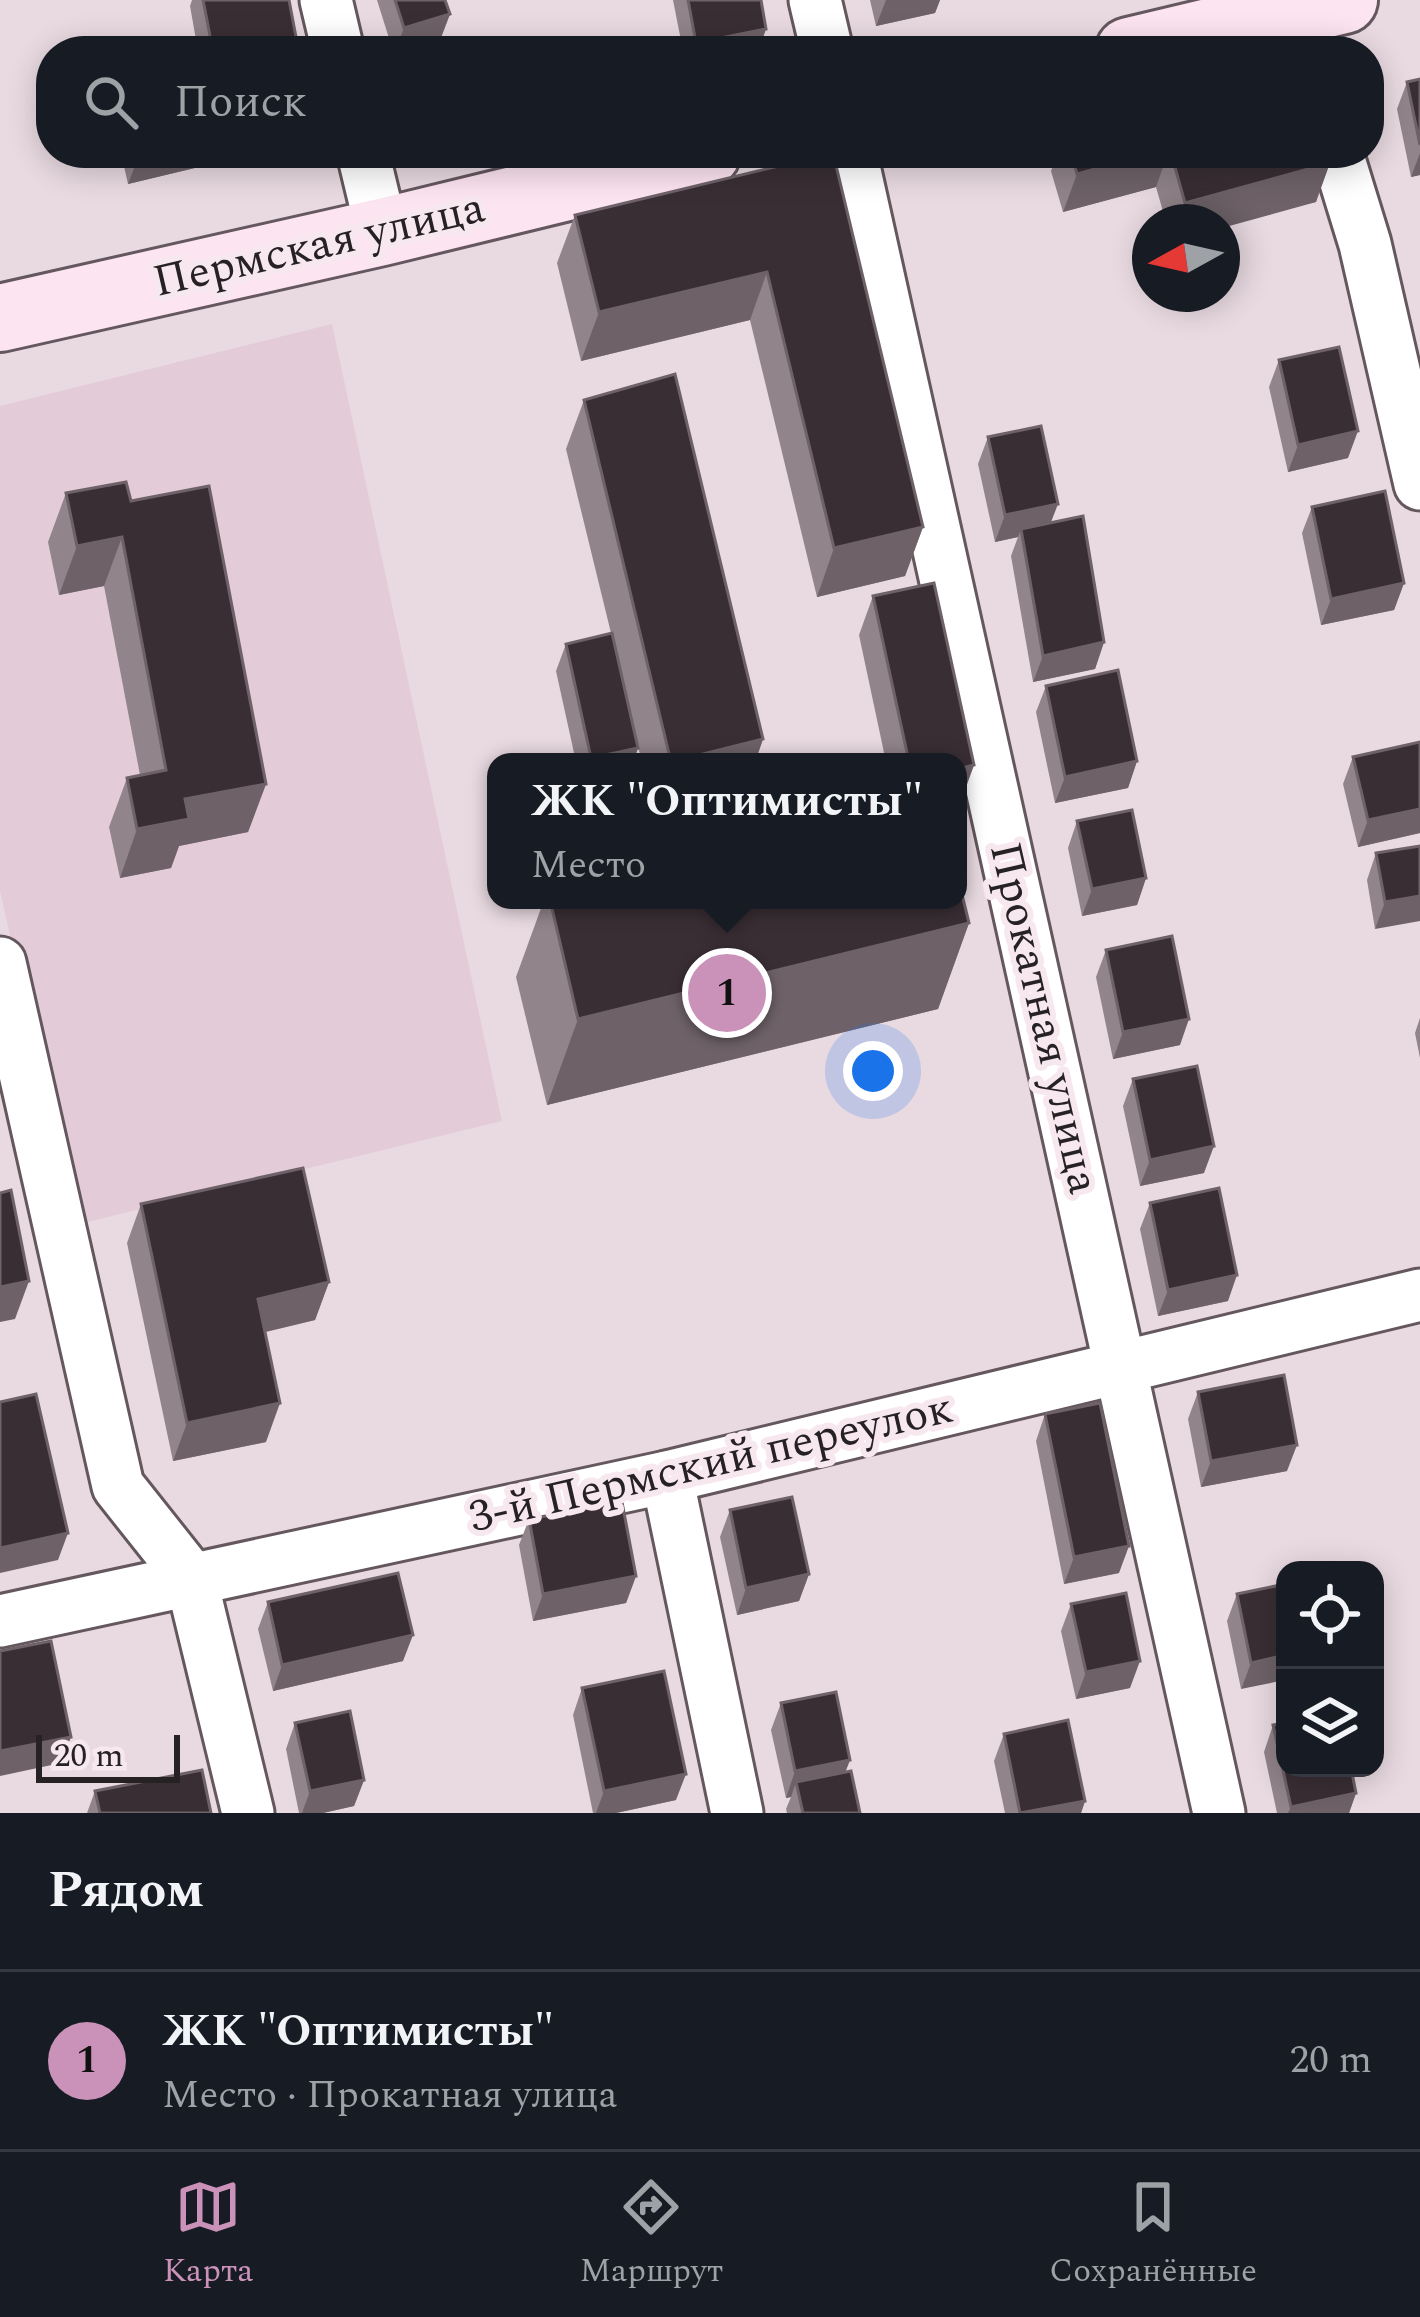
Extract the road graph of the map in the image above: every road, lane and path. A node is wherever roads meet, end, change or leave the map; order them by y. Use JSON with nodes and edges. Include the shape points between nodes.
{"nodes":[{"id":1,"x":326,"y":0,"type":"edge"},
{"id":2,"x":815,"y":0,"type":"edge"},
{"id":3,"x":1310,"y":15,"type":"edge"},
{"id":4,"x":334,"y":36,"type":"edge"},
{"id":5,"x":823,"y":36,"type":"edge"},
{"id":6,"x":1204,"y":36,"type":"edge"},
{"id":7,"x":367,"y":168,"type":"edge"},
{"id":8,"x":645,"y":168,"type":"edge"},
{"id":9,"x":854,"y":168,"type":"edge"},
{"id":10,"x":1342,"y":168,"type":"edge"},
{"id":11,"x":382,"y":232,"type":"junction"},
{"id":12,"x":0,"y":318,"type":"edge"},
{"id":13,"x":1420,"y":484,"type":"edge"},
{"id":14,"x":0,"y":963,"type":"edge"},
{"id":15,"x":1420,"y":1295,"type":"edge"},
{"id":16,"x":1122,"y":1366,"type":"junction"},
{"id":17,"x":667,"y":1477,"type":"junction"},
{"id":18,"x":191,"y":1578,"type":"junction"},
{"id":19,"x":0,"y":1621,"type":"edge"},
{"id":20,"x":248,"y":1813,"type":"edge"},
{"id":21,"x":737,"y":1813,"type":"edge"},
{"id":22,"x":1219,"y":1813,"type":"edge"}],
"edges":[{"from":1,"to":4,"type":"street"},
{"from":2,"to":5,"type":"street"},
{"from":3,"to":6,"type":"street"},
{"from":7,"to":11,"type":"street"},
{"from":8,"to":11,"type":"street","name":"Пермская улица"},
{"from":9,"to":16,"type":"street","name":"Прокатная улица"},
{"from":10,"to":13,"type":"street"},
{"from":11,"to":12,"type":"street","name":"Пермская улица"},
{"from":14,"to":18,"type":"street","via":[[118,1486]]},
{"from":15,"to":16,"type":"street","name":"3-й Пермский переулок"},
{"from":16,"to":17,"type":"street","name":"3-й Пермский переулок"},
{"from":16,"to":22,"type":"street","name":"Прокатная улица"},
{"from":17,"to":18,"type":"street","name":"3-й Пермский переулок"},
{"from":17,"to":21,"type":"street"},
{"from":18,"to":19,"type":"street","name":"3-й Пермский переулок"},
{"from":18,"to":20,"type":"street"}]}
